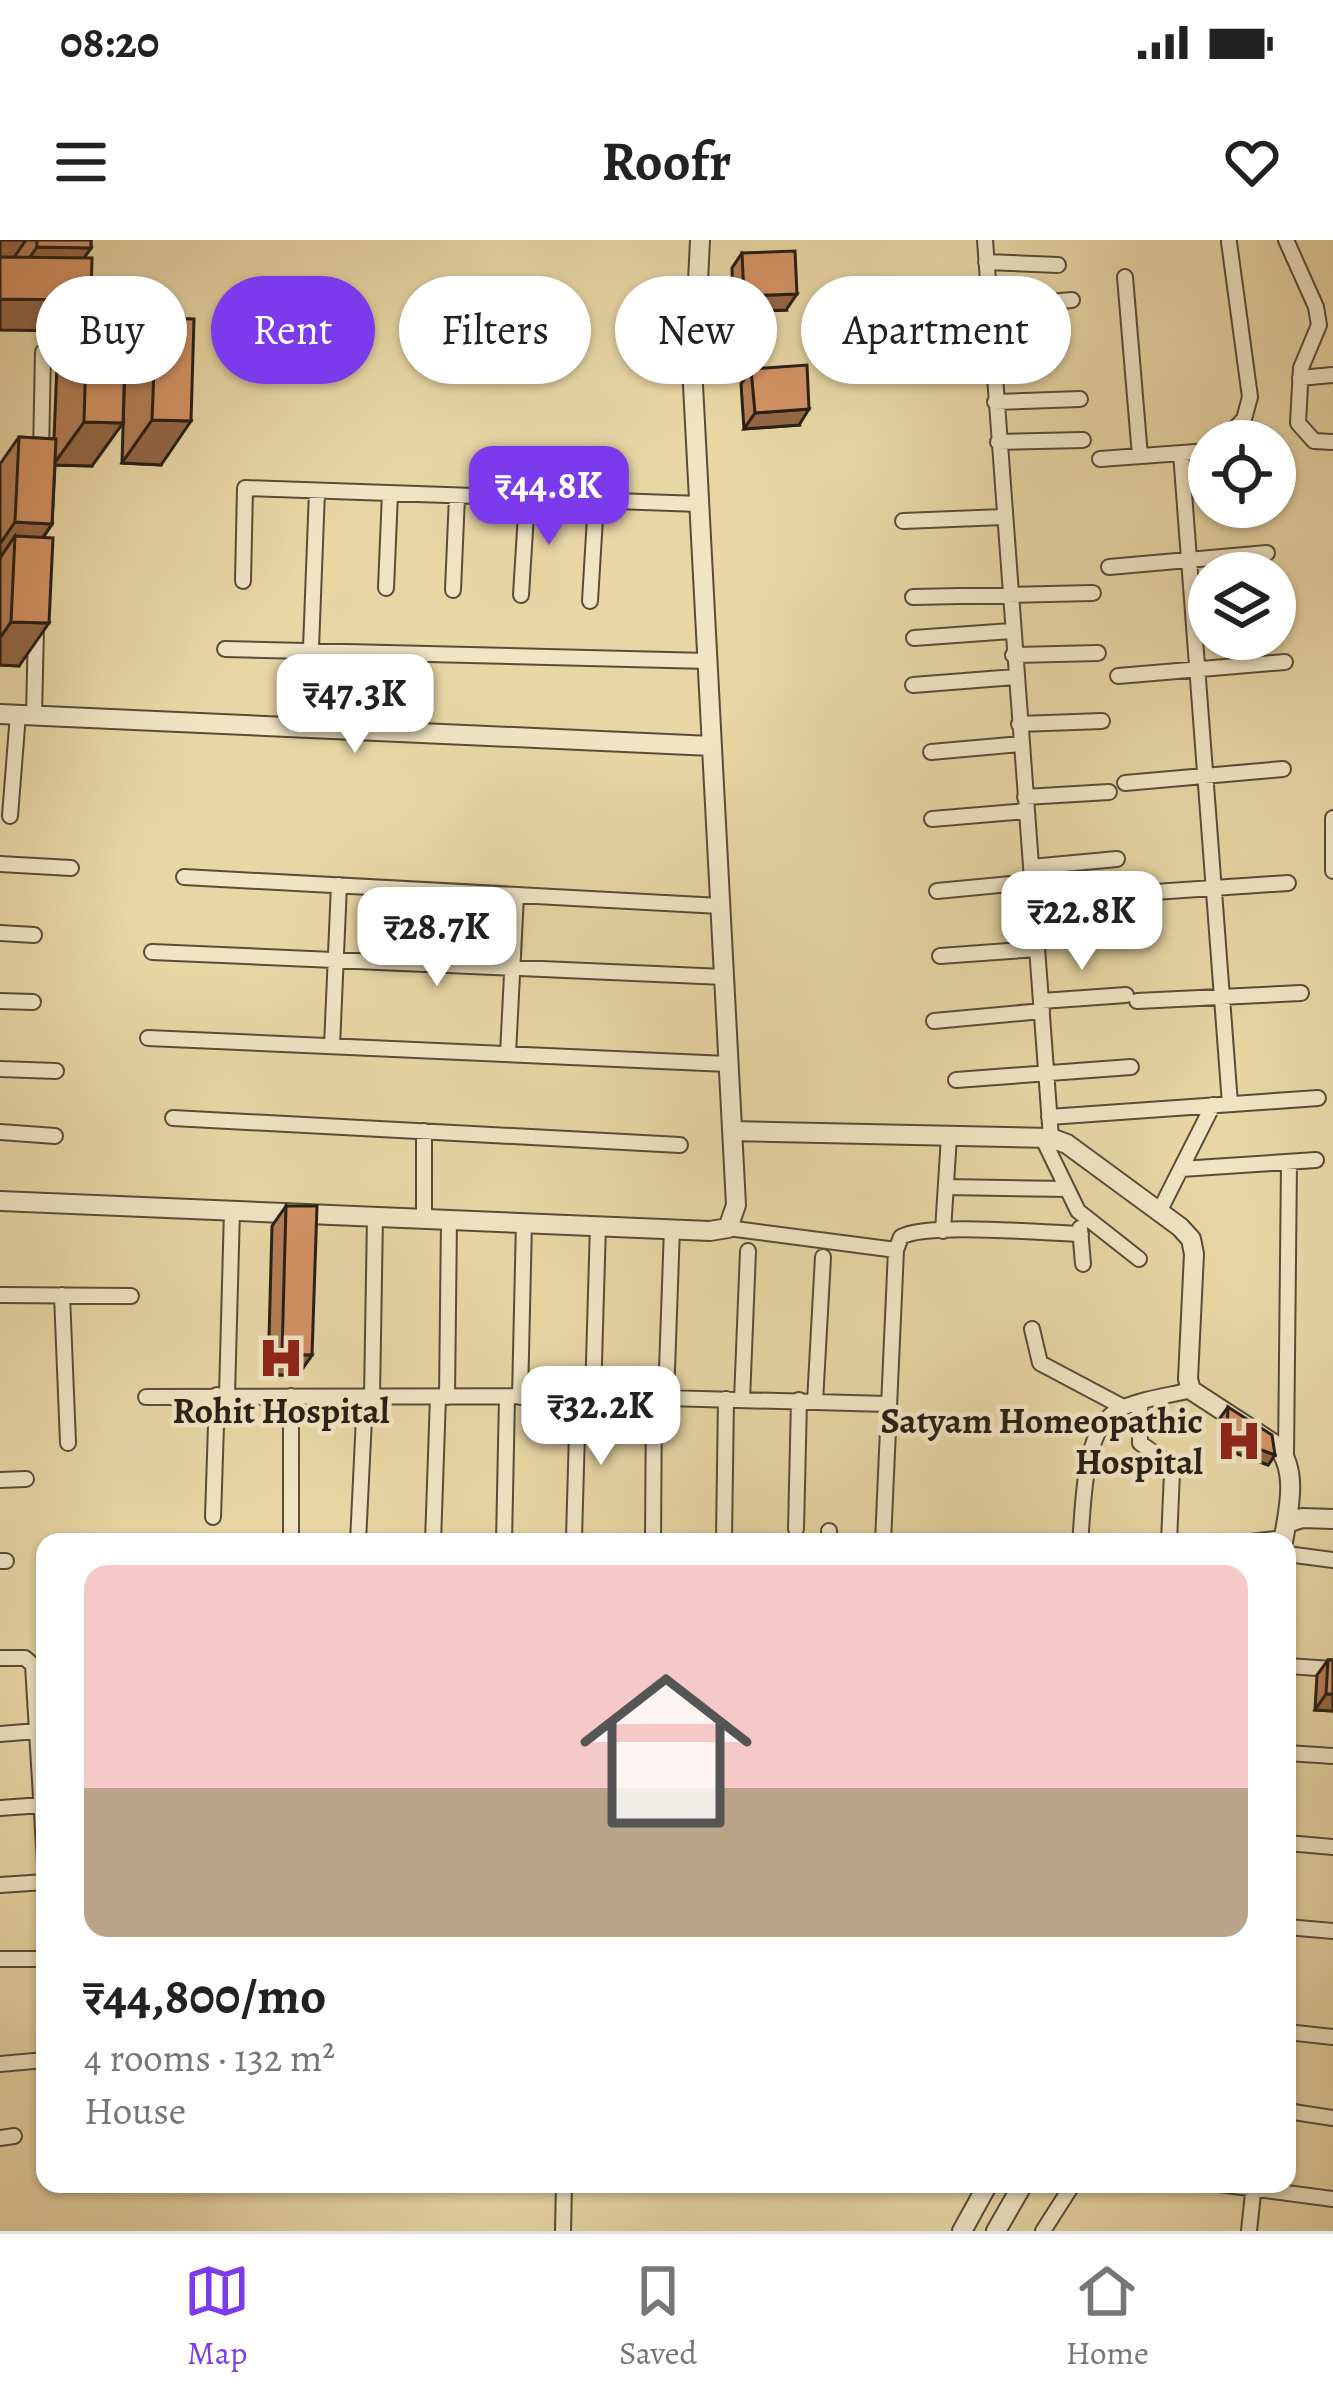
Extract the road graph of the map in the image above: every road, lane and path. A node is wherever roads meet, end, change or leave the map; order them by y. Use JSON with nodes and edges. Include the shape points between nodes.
{"nodes":[{"id":1,"x":700,"y":240,"type":"edge"},
{"id":2,"x":985,"y":240,"type":"edge"},
{"id":3,"x":1286,"y":240,"type":"edge"},
{"id":4,"x":1229,"y":242,"type":"edge"},
{"id":5,"x":986,"y":262,"type":"junction"},
{"id":6,"x":1058,"y":265,"type":"dead end"},
{"id":7,"x":987,"y":276,"type":"edge"},
{"id":8,"x":1125,"y":277,"type":"dead end"},
{"id":9,"x":1333,"y":375,"type":"edge"},
{"id":10,"x":1300,"y":378,"type":"junction"},
{"id":11,"x":42,"y":384,"type":"edge"},
{"id":12,"x":994,"y":384,"type":"edge"},
{"id":13,"x":1080,"y":399,"type":"dead end"},
{"id":14,"x":995,"y":403,"type":"junction"},
{"id":15,"x":1243,"y":420,"type":"edge"},
{"id":16,"x":1083,"y":440,"type":"dead end"},
{"id":17,"x":998,"y":442,"type":"junction"},
{"id":18,"x":1333,"y":442,"type":"edge"},
{"id":19,"x":1188,"y":452,"type":"edge"},
{"id":20,"x":1181,"y":453,"type":"junction"},
{"id":21,"x":1141,"y":456,"type":"junction"},
{"id":22,"x":1100,"y":459,"type":"dead end"},
{"id":23,"x":40,"y":465,"type":"edge"},
{"id":24,"x":317,"y":491,"type":"junction"},
{"id":25,"x":390,"y":494,"type":"junction"},
{"id":26,"x":457,"y":496,"type":"junction"},
{"id":27,"x":527,"y":498,"type":"junction"},
{"id":28,"x":596,"y":501,"type":"junction"},
{"id":29,"x":700,"y":504,"type":"junction"},
{"id":30,"x":1003,"y":517,"type":"junction"},
{"id":31,"x":903,"y":521,"type":"dead end"},
{"id":32,"x":1189,"y":552,"type":"edge"},
{"id":33,"x":1188,"y":560,"type":"edge"},
{"id":34,"x":1109,"y":567,"type":"dead end"},
{"id":35,"x":243,"y":581,"type":"dead end"},
{"id":36,"x":386,"y":588,"type":"dead end"},
{"id":37,"x":453,"y":590,"type":"dead end"},
{"id":38,"x":1093,"y":593,"type":"dead end"},
{"id":39,"x":1008,"y":595,"type":"junction"},
{"id":40,"x":521,"y":596,"type":"dead end"},
{"id":41,"x":914,"y":597,"type":"dead end"},
{"id":42,"x":37,"y":601,"type":"edge"},
{"id":43,"x":590,"y":602,"type":"dead end"},
{"id":44,"x":1011,"y":632,"type":"junction"},
{"id":45,"x":914,"y":638,"type":"dead end"},
{"id":46,"x":225,"y":649,"type":"dead end"},
{"id":47,"x":313,"y":651,"type":"junction"},
{"id":48,"x":1098,"y":653,"type":"dead end"},
{"id":49,"x":1013,"y":656,"type":"junction"},
{"id":50,"x":1197,"y":660,"type":"edge"},
{"id":51,"x":708,"y":661,"type":"junction"},
{"id":52,"x":1286,"y":662,"type":"dead end"},
{"id":53,"x":1198,"y":669,"type":"junction"},
{"id":54,"x":1015,"y":676,"type":"junction"},
{"id":55,"x":1118,"y":676,"type":"dead end"},
{"id":56,"x":913,"y":685,"type":"dead end"},
{"id":57,"x":17,"y":714,"type":"edge"},
{"id":58,"x":1102,"y":721,"type":"dead end"},
{"id":59,"x":1019,"y":724,"type":"junction"},
{"id":60,"x":308,"y":727,"type":"junction"},
{"id":61,"x":1021,"y":744,"type":"junction"},
{"id":62,"x":712,"y":746,"type":"junction"},
{"id":63,"x":931,"y":752,"type":"dead end"},
{"id":64,"x":1283,"y":769,"type":"dead end"},
{"id":65,"x":1206,"y":776,"type":"junction"},
{"id":66,"x":1125,"y":783,"type":"dead end"},
{"id":67,"x":1108,"y":792,"type":"dead end"},
{"id":68,"x":1026,"y":804,"type":"junction"},
{"id":69,"x":10,"y":816,"type":"dead end"},
{"id":70,"x":1333,"y":818,"type":"edge"},
{"id":71,"x":932,"y":819,"type":"dead end"},
{"id":72,"x":1117,"y":859,"type":"dead end"},
{"id":73,"x":0,"y":864,"type":"edge"},
{"id":74,"x":71,"y":868,"type":"dead end"},
{"id":75,"x":1333,"y":871,"type":"edge"},
{"id":76,"x":1031,"y":874,"type":"junction"},
{"id":77,"x":184,"y":877,"type":"dead end"},
{"id":78,"x":1288,"y":884,"type":"dead end"},
{"id":79,"x":339,"y":885,"type":"junction"},
{"id":80,"x":1214,"y":888,"type":"junction"},
{"id":81,"x":937,"y":891,"type":"dead end"},
{"id":82,"x":1126,"y":894,"type":"dead end"},
{"id":83,"x":516,"y":895,"type":"junction"},
{"id":84,"x":720,"y":906,"type":"junction"},
{"id":85,"x":1124,"y":930,"type":"dead end"},
{"id":86,"x":0,"y":933,"type":"edge"},
{"id":87,"x":34,"y":935,"type":"dead end"},
{"id":88,"x":1036,"y":942,"type":"junction"},
{"id":89,"x":152,"y":952,"type":"dead end"},
{"id":90,"x":940,"y":956,"type":"dead end"},
{"id":91,"x":336,"y":960,"type":"junction"},
{"id":92,"x":513,"y":968,"type":"junction"},
{"id":93,"x":724,"y":977,"type":"junction"},
{"id":94,"x":1301,"y":993,"type":"dead end"},
{"id":95,"x":1222,"y":997,"type":"junction"},
{"id":96,"x":0,"y":1001,"type":"edge"},
{"id":97,"x":33,"y":1002,"type":"dead end"},
{"id":98,"x":1042,"y":1006,"type":"junction"},
{"id":99,"x":934,"y":1021,"type":"dead end"},
{"id":100,"x":148,"y":1038,"type":"dead end"},
{"id":101,"x":332,"y":1046,"type":"junction"},
{"id":102,"x":508,"y":1054,"type":"junction"},
{"id":103,"x":728,"y":1064,"type":"junction"},
{"id":104,"x":1131,"y":1067,"type":"dead end"},
{"id":105,"x":0,"y":1070,"type":"edge"},
{"id":106,"x":56,"y":1071,"type":"dead end"},
{"id":107,"x":1047,"y":1075,"type":"junction"},
{"id":108,"x":956,"y":1080,"type":"dead end"},
{"id":109,"x":1318,"y":1098,"type":"dead end"},
{"id":110,"x":1231,"y":1104,"type":"junction"},
{"id":111,"x":1213,"y":1105,"type":"junction"},
{"id":112,"x":173,"y":1118,"type":"dead end"},
{"id":113,"x":424,"y":1131,"type":"junction"},
{"id":114,"x":732,"y":1131,"type":"junction"},
{"id":115,"x":1048,"y":1131,"type":"junction"},
{"id":116,"x":0,"y":1132,"type":"edge"},
{"id":117,"x":56,"y":1136,"type":"dead end"},
{"id":118,"x":949,"y":1136,"type":"junction"},
{"id":119,"x":680,"y":1145,"type":"dead end"},
{"id":120,"x":1316,"y":1160,"type":"dead end"},
{"id":121,"x":1289,"y":1162,"type":"junction"},
{"id":122,"x":1181,"y":1169,"type":"junction"},
{"id":123,"x":946,"y":1187,"type":"junction"},
{"id":124,"x":1067,"y":1189,"type":"junction"},
{"id":125,"x":0,"y":1201,"type":"edge"},
{"id":126,"x":232,"y":1210,"type":"junction"},
{"id":127,"x":1078,"y":1211,"type":"junction"},
{"id":128,"x":1160,"y":1212,"type":"junction"},
{"id":129,"x":375,"y":1216,"type":"junction"},
{"id":130,"x":424,"y":1218,"type":"junction"},
{"id":131,"x":449,"y":1219,"type":"junction"},
{"id":132,"x":524,"y":1222,"type":"junction"},
{"id":133,"x":598,"y":1225,"type":"junction"},
{"id":134,"x":672,"y":1228,"type":"junction"},
{"id":135,"x":728,"y":1228,"type":"junction"},
{"id":136,"x":943,"y":1231,"type":"junction"},
{"id":137,"x":1081,"y":1234,"type":"junction"},
{"id":138,"x":896,"y":1250,"type":"junction"},
{"id":139,"x":748,"y":1251,"type":"dead end"},
{"id":140,"x":823,"y":1257,"type":"dead end"},
{"id":141,"x":1139,"y":1258,"type":"dead end"},
{"id":142,"x":1083,"y":1264,"type":"dead end"},
{"id":143,"x":0,"y":1294,"type":"edge"},
{"id":144,"x":62,"y":1295,"type":"junction"},
{"id":145,"x":131,"y":1296,"type":"dead end"},
{"id":146,"x":1032,"y":1329,"type":"dead end"},
{"id":147,"x":300,"y":1375,"type":"edge"},
{"id":148,"x":1191,"y":1390,"type":"junction"},
{"id":149,"x":222,"y":1395,"type":"junction"},
{"id":150,"x":295,"y":1396,"type":"junction"},
{"id":151,"x":146,"y":1397,"type":"dead end"},
{"id":152,"x":369,"y":1397,"type":"junction"},
{"id":153,"x":442,"y":1397,"type":"junction"},
{"id":154,"x":513,"y":1397,"type":"junction"},
{"id":155,"x":586,"y":1397,"type":"junction"},
{"id":156,"x":660,"y":1398,"type":"junction"},
{"id":157,"x":734,"y":1399,"type":"junction"},
{"id":158,"x":807,"y":1401,"type":"junction"},
{"id":159,"x":1140,"y":1403,"type":"junction"},
{"id":160,"x":887,"y":1404,"type":"junction"},
{"id":161,"x":1123,"y":1407,"type":"junction"},
{"id":162,"x":68,"y":1442,"type":"dead end"},
{"id":163,"x":1286,"y":1456,"type":"junction"},
{"id":164,"x":26,"y":1479,"type":"dead end"},
{"id":165,"x":0,"y":1480,"type":"edge"},
{"id":166,"x":213,"y":1517,"type":"dead end"},
{"id":167,"x":1333,"y":1520,"type":"edge"},
{"id":168,"x":796,"y":1529,"type":"dead end"},
{"id":169,"x":291,"y":1533,"type":"edge"},
{"id":170,"x":359,"y":1533,"type":"edge"},
{"id":171,"x":434,"y":1533,"type":"edge"},
{"id":172,"x":505,"y":1533,"type":"edge"},
{"id":173,"x":574,"y":1533,"type":"edge"},
{"id":174,"x":653,"y":1533,"type":"edge"},
{"id":175,"x":724,"y":1533,"type":"edge"},
{"id":176,"x":883,"y":1533,"type":"edge"},
{"id":177,"x":1081,"y":1533,"type":"edge"},
{"id":178,"x":1169,"y":1533,"type":"edge"},
{"id":179,"x":1286,"y":1533,"type":"edge"},
{"id":180,"x":1291,"y":1533,"type":"edge"},
{"id":181,"x":1296,"y":1543,"type":"edge"},
{"id":182,"x":1333,"y":1560,"type":"edge"},
{"id":183,"x":0,"y":1658,"type":"edge"},
{"id":184,"x":1296,"y":1667,"type":"edge"},
{"id":185,"x":1333,"y":1669,"type":"edge"},
{"id":186,"x":36,"y":1677,"type":"edge"},
{"id":187,"x":36,"y":1731,"type":"edge"},
{"id":188,"x":0,"y":1734,"type":"edge"},
{"id":189,"x":1296,"y":1754,"type":"edge"},
{"id":190,"x":1333,"y":1756,"type":"edge"},
{"id":191,"x":0,"y":1808,"type":"edge"},
{"id":192,"x":36,"y":1815,"type":"edge"},
{"id":193,"x":1296,"y":1844,"type":"edge"},
{"id":194,"x":1333,"y":1847,"type":"edge"},
{"id":195,"x":36,"y":1883,"type":"edge"},
{"id":196,"x":0,"y":1885,"type":"edge"},
{"id":197,"x":1296,"y":1928,"type":"edge"},
{"id":198,"x":1333,"y":1931,"type":"edge"},
{"id":199,"x":0,"y":1959,"type":"edge"},
{"id":200,"x":36,"y":1959,"type":"edge"},
{"id":201,"x":1296,"y":2033,"type":"edge"},
{"id":202,"x":1333,"y":2037,"type":"edge"},
{"id":203,"x":36,"y":2061,"type":"edge"},
{"id":204,"x":0,"y":2064,"type":"edge"},
{"id":205,"x":1296,"y":2112,"type":"edge"},
{"id":206,"x":1333,"y":2118,"type":"edge"},
{"id":207,"x":564,"y":2193,"type":"edge"},
{"id":208,"x":983,"y":2193,"type":"edge"},
{"id":209,"x":1018,"y":2193,"type":"edge"},
{"id":210,"x":1067,"y":2193,"type":"edge"},
{"id":211,"x":1253,"y":2193,"type":"edge"},
{"id":212,"x":1294,"y":2193,"type":"edge"},
{"id":213,"x":1333,"y":2199,"type":"edge"},
{"id":214,"x":563,"y":2231,"type":"edge"},
{"id":215,"x":962,"y":2231,"type":"edge"},
{"id":216,"x":996,"y":2231,"type":"edge"},
{"id":217,"x":1044,"y":2231,"type":"edge"},
{"id":218,"x":1249,"y":2231,"type":"edge"}],
"edges":[{"from":1,"to":29,"type":"street"},
{"from":2,"to":5,"type":"street"},
{"from":3,"to":10,"type":"street","via":[[1319,325]]},
{"from":4,"to":15,"type":"street","via":[[1250,397]]},
{"from":5,"to":6,"type":"street"},
{"from":5,"to":7,"type":"street"},
{"from":8,"to":21,"type":"street"},
{"from":9,"to":10,"type":"street"},
{"from":10,"to":18,"type":"street","via":[[1298,423],[1314,441]]},
{"from":11,"to":23,"type":"street"},
{"from":12,"to":14,"type":"street"},
{"from":13,"to":14,"type":"street"},
{"from":14,"to":17,"type":"street"},
{"from":16,"to":17,"type":"street"},
{"from":17,"to":30,"type":"street"},
{"from":19,"to":20,"type":"street"},
{"from":20,"to":21,"type":"street"},
{"from":20,"to":32,"type":"street"},
{"from":21,"to":22,"type":"street"},
{"from":24,"to":25,"type":"street"},
{"from":24,"to":35,"type":"street","via":[[245,488]]},
{"from":24,"to":47,"type":"street"},
{"from":25,"to":26,"type":"street"},
{"from":25,"to":36,"type":"street"},
{"from":26,"to":27,"type":"street"},
{"from":26,"to":37,"type":"street"},
{"from":27,"to":28,"type":"street"},
{"from":27,"to":40,"type":"street"},
{"from":28,"to":29,"type":"street"},
{"from":28,"to":43,"type":"street"},
{"from":29,"to":51,"type":"street"},
{"from":30,"to":31,"type":"street"},
{"from":30,"to":39,"type":"street"},
{"from":33,"to":34,"type":"street"},
{"from":38,"to":39,"type":"street"},
{"from":39,"to":41,"type":"street"},
{"from":39,"to":44,"type":"street"},
{"from":42,"to":57,"type":"street"},
{"from":44,"to":45,"type":"street"},
{"from":44,"to":49,"type":"street"},
{"from":46,"to":47,"type":"street"},
{"from":47,"to":51,"type":"street"},
{"from":47,"to":60,"type":"street"},
{"from":48,"to":49,"type":"street"},
{"from":49,"to":54,"type":"street"},
{"from":50,"to":53,"type":"street"},
{"from":51,"to":62,"type":"street"},
{"from":52,"to":53,"type":"street"},
{"from":53,"to":55,"type":"street"},
{"from":53,"to":65,"type":"street"},
{"from":54,"to":56,"type":"street"},
{"from":54,"to":59,"type":"street"},
{"from":57,"to":60,"type":"street"},
{"from":57,"to":69,"type":"street"},
{"from":58,"to":59,"type":"street"},
{"from":59,"to":61,"type":"street"},
{"from":60,"to":62,"type":"street"},
{"from":61,"to":63,"type":"street"},
{"from":61,"to":68,"type":"street"},
{"from":62,"to":84,"type":"street"},
{"from":64,"to":65,"type":"street"},
{"from":65,"to":66,"type":"street"},
{"from":65,"to":80,"type":"street"},
{"from":67,"to":68,"type":"street"},
{"from":68,"to":71,"type":"street"},
{"from":68,"to":76,"type":"street"},
{"from":70,"to":75,"type":"street"},
{"from":72,"to":76,"type":"street"},
{"from":73,"to":74,"type":"street"},
{"from":76,"to":81,"type":"street"},
{"from":76,"to":88,"type":"street"},
{"from":77,"to":79,"type":"street"},
{"from":78,"to":80,"type":"street"},
{"from":79,"to":83,"type":"street"},
{"from":79,"to":91,"type":"street"},
{"from":80,"to":82,"type":"street"},
{"from":80,"to":95,"type":"street"},
{"from":83,"to":84,"type":"street"},
{"from":83,"to":92,"type":"street"},
{"from":84,"to":93,"type":"street"},
{"from":85,"to":88,"type":"street"},
{"from":86,"to":87,"type":"street"},
{"from":88,"to":90,"type":"street"},
{"from":88,"to":98,"type":"street"},
{"from":89,"to":91,"type":"street"},
{"from":91,"to":92,"type":"street"},
{"from":91,"to":101,"type":"street"},
{"from":92,"to":93,"type":"street"},
{"from":92,"to":102,"type":"street"},
{"from":93,"to":103,"type":"street"},
{"from":94,"to":95,"type":"street"},
{"from":95,"to":98,"type":"street"},
{"from":95,"to":110,"type":"street"},
{"from":96,"to":97,"type":"street"},
{"from":98,"to":99,"type":"street"},
{"from":98,"to":107,"type":"street"},
{"from":100,"to":101,"type":"street"},
{"from":101,"to":102,"type":"street"},
{"from":102,"to":103,"type":"street"},
{"from":103,"to":114,"type":"street"},
{"from":104,"to":107,"type":"street"},
{"from":105,"to":106,"type":"street"},
{"from":107,"to":108,"type":"street"},
{"from":107,"to":115,"type":"street"},
{"from":109,"to":110,"type":"street"},
{"from":110,"to":111,"type":"street"},
{"from":111,"to":115,"type":"street"},
{"from":111,"to":122,"type":"street"},
{"from":112,"to":113,"type":"street"},
{"from":113,"to":119,"type":"street"},
{"from":113,"to":130,"type":"street"},
{"from":114,"to":118,"type":"street"},
{"from":114,"to":135,"type":"street","via":[[736,1205]]},
{"from":115,"to":118,"type":"street"},
{"from":115,"to":124,"type":"street"},
{"from":115,"to":128,"type":"street"},
{"from":116,"to":117,"type":"street"},
{"from":118,"to":123,"type":"street"},
{"from":120,"to":121,"type":"street"},
{"from":121,"to":122,"type":"street"},
{"from":121,"to":163,"type":"street"},
{"from":122,"to":128,"type":"street"},
{"from":123,"to":124,"type":"street"},
{"from":123,"to":136,"type":"street"},
{"from":124,"to":127,"type":"street"},
{"from":125,"to":126,"type":"street"},
{"from":126,"to":129,"type":"street"},
{"from":126,"to":149,"type":"street"},
{"from":127,"to":137,"type":"street"},
{"from":127,"to":141,"type":"street"},
{"from":128,"to":148,"type":"street","via":[[1191,1239],[1194,1254]]},
{"from":129,"to":130,"type":"street"},
{"from":129,"to":152,"type":"street"},
{"from":130,"to":131,"type":"street"},
{"from":131,"to":132,"type":"street"},
{"from":131,"to":153,"type":"street"},
{"from":132,"to":133,"type":"street"},
{"from":132,"to":154,"type":"street"},
{"from":133,"to":134,"type":"street"},
{"from":133,"to":155,"type":"street"},
{"from":134,"to":135,"type":"street"},
{"from":134,"to":156,"type":"street"},
{"from":135,"to":138,"type":"street"},
{"from":136,"to":137,"type":"street"},
{"from":136,"to":138,"type":"street","via":[[905,1233]]},
{"from":137,"to":142,"type":"street"},
{"from":138,"to":160,"type":"street"},
{"from":139,"to":157,"type":"street"},
{"from":140,"to":158,"type":"street"},
{"from":143,"to":144,"type":"street"},
{"from":144,"to":145,"type":"street"},
{"from":144,"to":162,"type":"street"},
{"from":146,"to":161,"type":"street","via":[[1040,1363]]},
{"from":147,"to":150,"type":"street"},
{"from":148,"to":159,"type":"street"},
{"from":148,"to":163,"type":"street"},
{"from":149,"to":150,"type":"street"},
{"from":149,"to":151,"type":"street"},
{"from":149,"to":166,"type":"street"},
{"from":150,"to":152,"type":"street"},
{"from":150,"to":169,"type":"street"},
{"from":152,"to":153,"type":"street"},
{"from":152,"to":170,"type":"street"},
{"from":153,"to":154,"type":"street"},
{"from":153,"to":171,"type":"street"},
{"from":154,"to":155,"type":"street"},
{"from":154,"to":172,"type":"street"},
{"from":155,"to":156,"type":"street"},
{"from":155,"to":173,"type":"street"},
{"from":156,"to":157,"type":"street"},
{"from":156,"to":174,"type":"street"},
{"from":157,"to":158,"type":"street"},
{"from":157,"to":175,"type":"street"},
{"from":158,"to":160,"type":"street"},
{"from":158,"to":168,"type":"street"},
{"from":159,"to":161,"type":"street"},
{"from":159,"to":178,"type":"street","via":[[1140,1443],[1172,1472]]},
{"from":160,"to":176,"type":"street"},
{"from":161,"to":177,"type":"street","via":[[1096,1432]]},
{"from":163,"to":179,"type":"street"},
{"from":164,"to":165,"type":"street"},
{"from":167,"to":180,"type":"street","via":[[1302,1518]]},
{"from":181,"to":182,"type":"street"},
{"from":183,"to":186,"type":"street","via":[[30,1660]]},
{"from":184,"to":185,"type":"street"},
{"from":187,"to":188,"type":"street"},
{"from":189,"to":190,"type":"street"},
{"from":191,"to":192,"type":"street"},
{"from":193,"to":194,"type":"street"},
{"from":195,"to":196,"type":"street"},
{"from":197,"to":198,"type":"street"},
{"from":199,"to":200,"type":"street"},
{"from":201,"to":202,"type":"street"},
{"from":203,"to":204,"type":"street"},
{"from":205,"to":206,"type":"street"},
{"from":207,"to":214,"type":"street"},
{"from":208,"to":215,"type":"street"},
{"from":209,"to":216,"type":"street"},
{"from":210,"to":217,"type":"street"},
{"from":211,"to":218,"type":"street"},
{"from":212,"to":213,"type":"street"}]}
